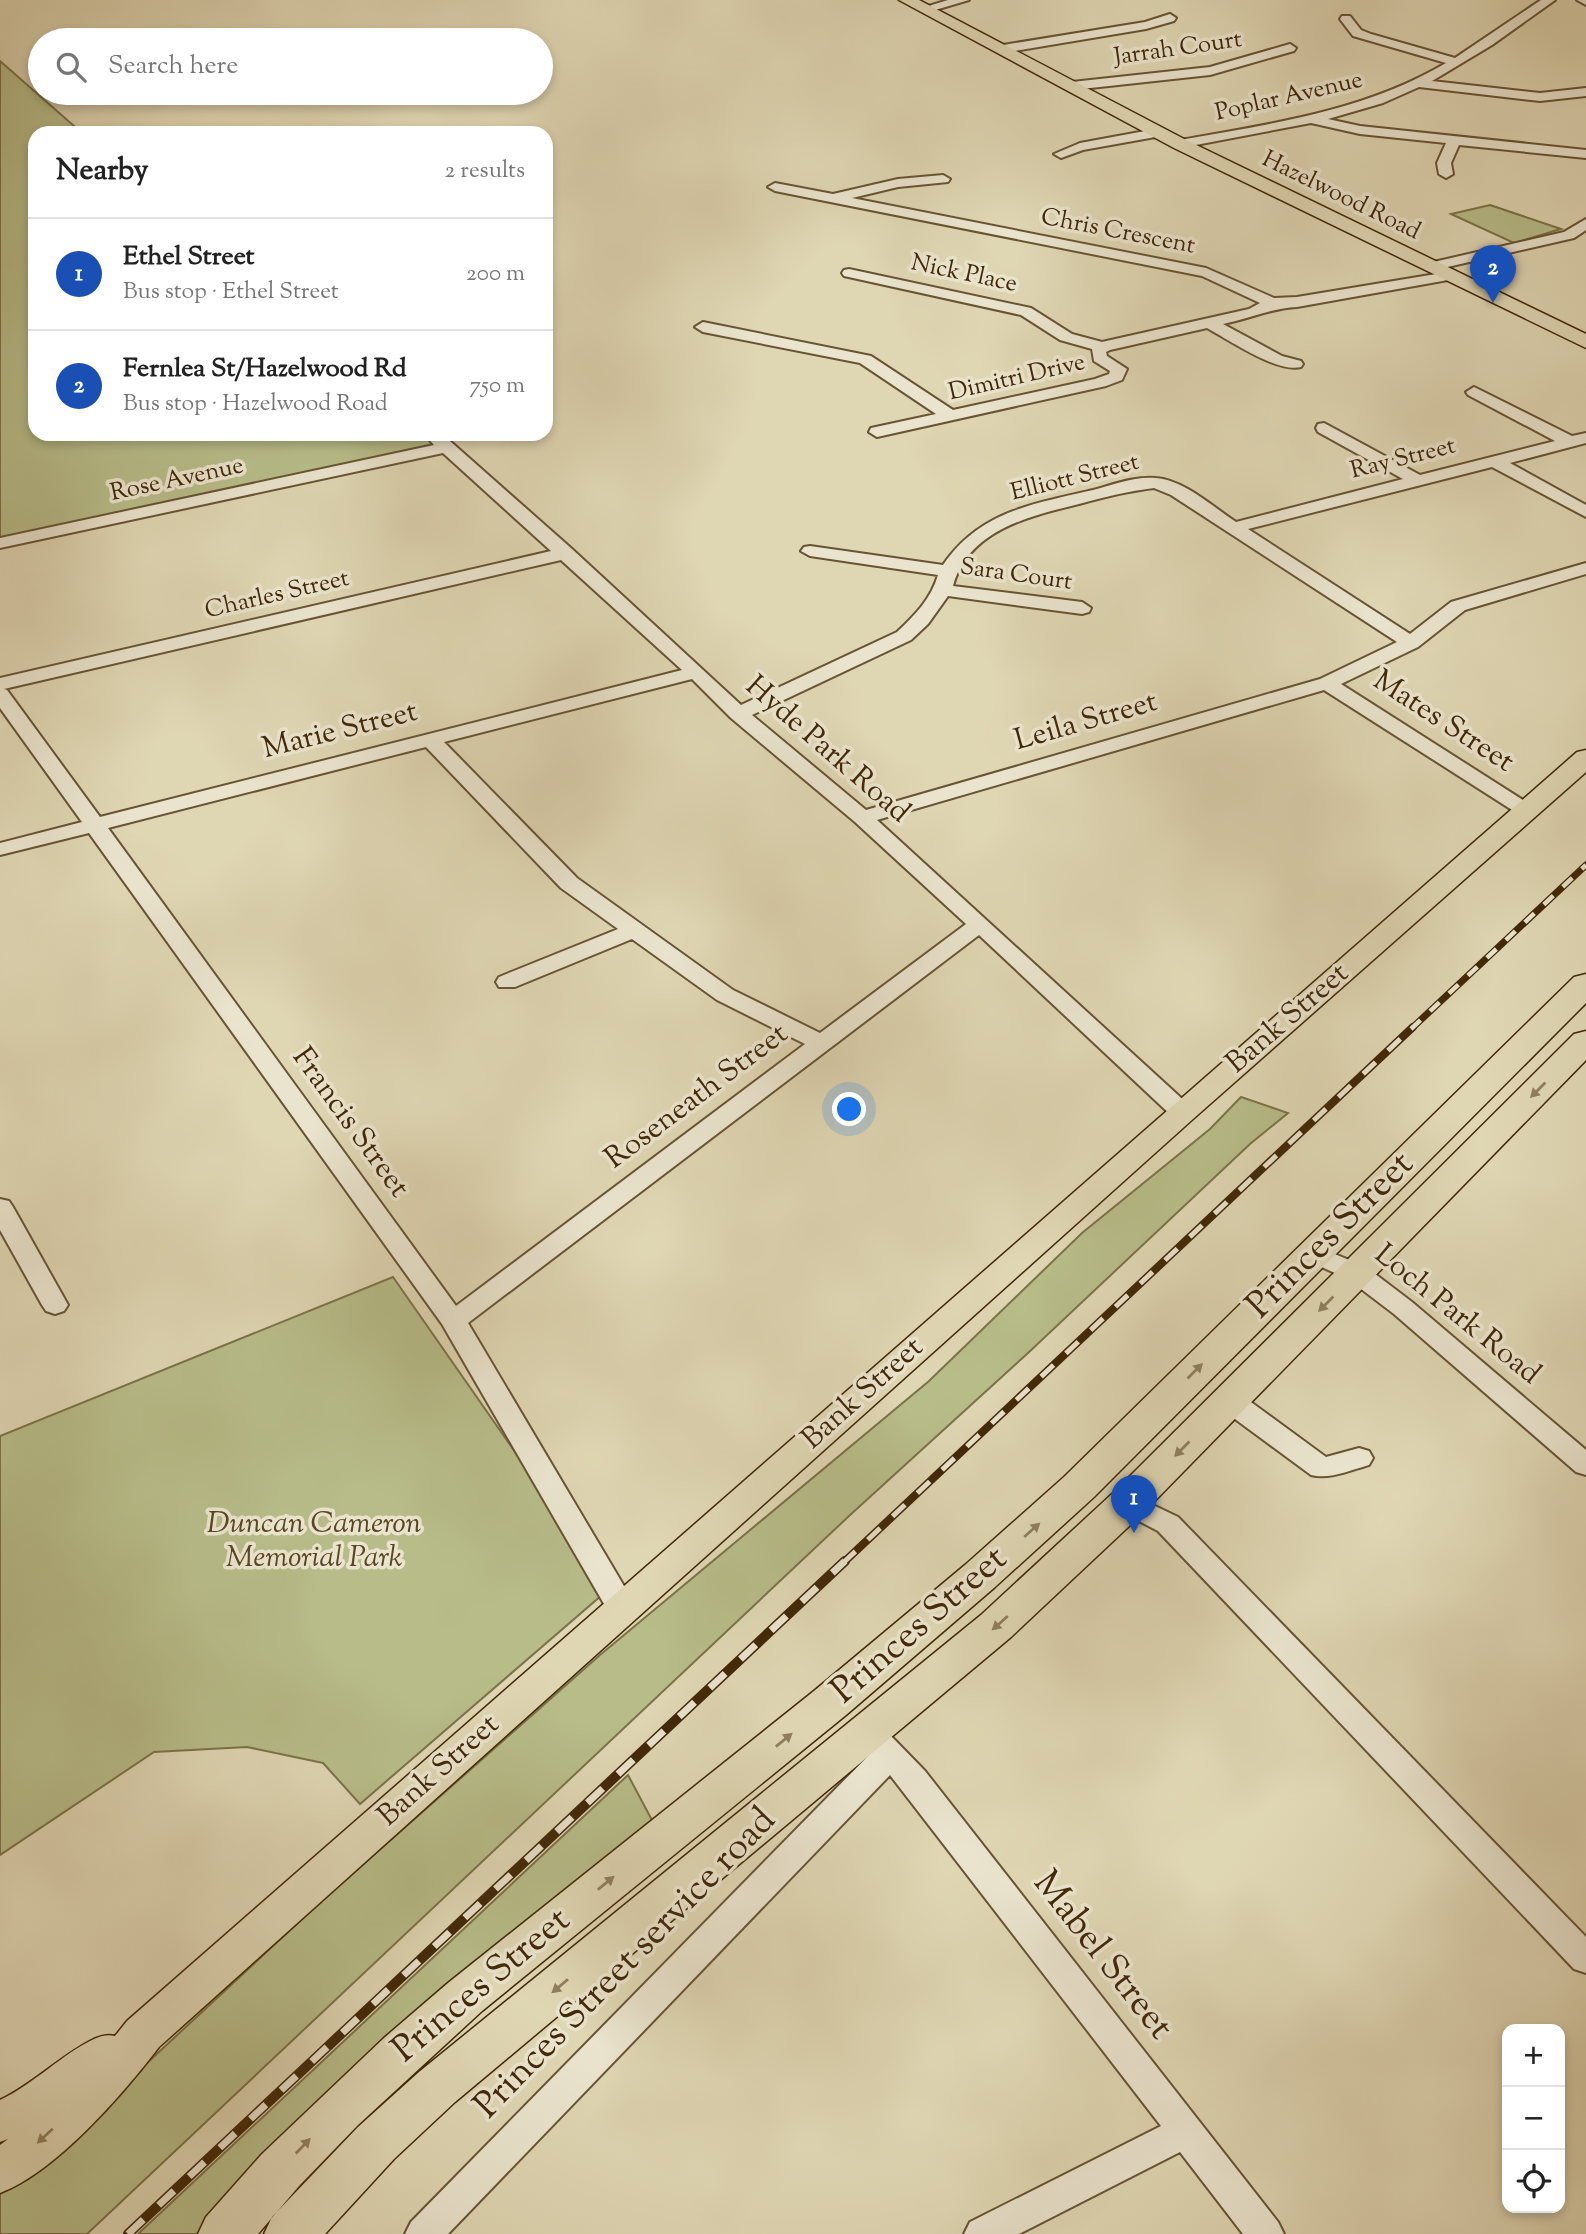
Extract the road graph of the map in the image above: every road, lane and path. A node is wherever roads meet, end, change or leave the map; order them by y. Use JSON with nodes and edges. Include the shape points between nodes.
{"nodes":[{"id":1,"x":952,"y":0,"type":"edge"},
{"id":2,"x":963,"y":0,"type":"edge"},
{"id":3,"x":1549,"y":0,"type":"edge"},
{"id":4,"x":916,"y":4,"type":"edge"},
{"id":5,"x":1170,"y":18,"type":"dead end"},
{"id":6,"x":1346,"y":19,"type":"dead end"},
{"id":7,"x":1290,"y":48,"type":"dead end"},
{"id":8,"x":1003,"y":49,"type":"junction"},
{"id":9,"x":1455,"y":62,"type":"junction"},
{"id":10,"x":1416,"y":83,"type":"junction"},
{"id":11,"x":1074,"y":87,"type":"junction"},
{"id":12,"x":1586,"y":92,"type":"edge"},
{"id":13,"x":1311,"y":120,"type":"junction"},
{"id":14,"x":1294,"y":123,"type":"junction"},
{"id":15,"x":1360,"y":130,"type":"junction"},
{"id":16,"x":1156,"y":133,"type":"junction"},
{"id":17,"x":1454,"y":141,"type":"junction"},
{"id":18,"x":1180,"y":145,"type":"junction"},
{"id":19,"x":1062,"y":154,"type":"dead end"},
{"id":20,"x":1586,"y":154,"type":"edge"},
{"id":21,"x":1446,"y":174,"type":"dead end"},
{"id":22,"x":943,"y":179,"type":"dead end"},
{"id":23,"x":775,"y":187,"type":"dead end"},
{"id":24,"x":834,"y":198,"type":"junction"},
{"id":25,"x":1586,"y":223,"type":"edge"},
{"id":26,"x":1569,"y":235,"type":"junction"},
{"id":27,"x":1586,"y":243,"type":"edge"},
{"id":28,"x":1430,"y":267,"type":"junction"},
{"id":29,"x":849,"y":272,"type":"dead end"},
{"id":30,"x":1448,"y":276,"type":"junction"},
{"id":31,"x":1272,"y":303,"type":"junction"},
{"id":32,"x":1209,"y":323,"type":"junction"},
{"id":33,"x":703,"y":327,"type":"dead end"},
{"id":34,"x":1586,"y":342,"type":"edge"},
{"id":35,"x":1103,"y":347,"type":"junction"},
{"id":36,"x":1294,"y":364,"type":"dead end"},
{"id":37,"x":1474,"y":392,"type":"dead end"},
{"id":38,"x":950,"y":416,"type":"junction"},
{"id":39,"x":1324,"y":428,"type":"dead end"},
{"id":40,"x":877,"y":432,"type":"dead end"},
{"id":41,"x":1578,"y":440,"type":"edge"},
{"id":42,"x":440,"y":441,"type":"edge"},
{"id":43,"x":446,"y":447,"type":"junction"},
{"id":44,"x":1496,"y":461,"type":"junction"},
{"id":45,"x":1417,"y":480,"type":"junction"},
{"id":46,"x":1586,"y":512,"type":"edge"},
{"id":47,"x":1232,"y":528,"type":"junction"},
{"id":48,"x":0,"y":543,"type":"edge"},
{"id":49,"x":810,"y":551,"type":"dead end"},
{"id":50,"x":566,"y":554,"type":"junction"},
{"id":51,"x":1586,"y":568,"type":"edge"},
{"id":52,"x":948,"y":571,"type":"junction"},
{"id":53,"x":943,"y":590,"type":"junction"},
{"id":54,"x":1082,"y":608,"type":"dead end"},
{"id":55,"x":1411,"y":643,"type":"junction"},
{"id":56,"x":695,"y":671,"type":"junction"},
{"id":57,"x":1327,"y":682,"type":"junction"},
{"id":58,"x":0,"y":684,"type":"edge"},
{"id":59,"x":0,"y":694,"type":"edge"},
{"id":60,"x":738,"y":714,"type":"junction"},
{"id":61,"x":430,"y":739,"type":"junction"},
{"id":62,"x":1586,"y":758,"type":"edge"},
{"id":63,"x":1527,"y":811,"type":"junction"},
{"id":64,"x":862,"y":818,"type":"junction"},
{"id":65,"x":96,"y":824,"type":"junction"},
{"id":66,"x":0,"y":849,"type":"edge"},
{"id":67,"x":980,"y":924,"type":"junction"},
{"id":68,"x":635,"y":930,"type":"junction"},
{"id":69,"x":508,"y":982,"type":"dead end"},
{"id":70,"x":1586,"y":984,"type":"edge"},
{"id":71,"x":1586,"y":1041,"type":"edge"},
{"id":72,"x":821,"y":1043,"type":"junction"},
{"id":73,"x":1182,"y":1112,"type":"junction"},
{"id":74,"x":0,"y":1207,"type":"edge"},
{"id":75,"x":1313,"y":1253,"type":"junction"},
{"id":76,"x":1357,"y":1273,"type":"junction"},
{"id":77,"x":55,"y":1306,"type":"dead end"},
{"id":78,"x":453,"y":1321,"type":"junction"},
{"id":79,"x":1230,"y":1401,"type":"junction"},
{"id":80,"x":1359,"y":1458,"type":"dead end"},
{"id":81,"x":1586,"y":1465,"type":"edge"},
{"id":82,"x":1128,"y":1503,"type":"junction"},
{"id":83,"x":622,"y":1608,"type":"junction"},
{"id":84,"x":830,"y":1703,"type":"junction"},
{"id":85,"x":879,"y":1744,"type":"junction"},
{"id":86,"x":1586,"y":1959,"type":"edge"},
{"id":87,"x":143,"y":2034,"type":"junction"},
{"id":88,"x":0,"y":2122,"type":"edge"},
{"id":89,"x":1184,"y":2132,"type":"junction"},
{"id":90,"x":0,"y":2172,"type":"edge"},
{"id":91,"x":258,"y":2192,"type":"junction"},
{"id":92,"x":217,"y":2234,"type":"edge"},
{"id":93,"x":225,"y":2234,"type":"edge"},
{"id":94,"x":292,"y":2234,"type":"edge"},
{"id":95,"x":424,"y":2234,"type":"edge"},
{"id":96,"x":983,"y":2234,"type":"edge"},
{"id":97,"x":1265,"y":2234,"type":"edge"}],
"edges":[{"from":1,"to":4,"type":"street"},
{"from":2,"to":4,"type":"street"},
{"from":3,"to":9,"type":"street","name":"Poplar Avenue"},
{"from":4,"to":8,"type":"main road","name":"Hazelwood Road"},
{"from":5,"to":8,"type":"street"},
{"from":6,"to":9,"type":"street","via":[[1367,37]]},
{"from":7,"to":11,"type":"street","name":"Jarrah Court","via":[[1215,71]]},
{"from":8,"to":11,"type":"main road","name":"Hazelwood Road"},
{"from":9,"to":10,"type":"street","name":"Poplar Avenue"},
{"from":10,"to":12,"type":"street","via":[[1540,97]]},
{"from":10,"to":13,"type":"street","name":"Poplar Avenue","via":[[1379,100]]},
{"from":11,"to":16,"type":"main road","name":"Hazelwood Road"},
{"from":13,"to":14,"type":"street","name":"Poplar Avenue"},
{"from":13,"to":15,"type":"street"},
{"from":14,"to":15,"type":"street"},
{"from":14,"to":18,"type":"street","name":"Poplar Avenue"},
{"from":15,"to":17,"type":"street"},
{"from":16,"to":18,"type":"main road","name":"Hazelwood Road"},
{"from":16,"to":19,"type":"street"},
{"from":17,"to":20,"type":"street"},
{"from":17,"to":21,"type":"street","via":[[1444,163]]},
{"from":18,"to":28,"type":"main road","name":"Hazelwood Road"},
{"from":22,"to":24,"type":"street","via":[[898,183]]},
{"from":23,"to":24,"type":"street","name":"Chris Crescent"},
{"from":24,"to":31,"type":"street","name":"Chris Crescent","via":[[1206,272]]},
{"from":25,"to":26,"type":"street"},
{"from":26,"to":27,"type":"street"},
{"from":26,"to":28,"type":"street"},
{"from":28,"to":30,"type":"main road","name":"Hazelwood Road"},
{"from":29,"to":35,"type":"street","name":"Nick Place","via":[[1026,311],[1066,337]]},
{"from":30,"to":31,"type":"street","name":"Chris Crescent"},
{"from":30,"to":34,"type":"main road","name":"Hazelwood Road"},
{"from":31,"to":32,"type":"street","name":"Dimitri Drive","via":[[1254,313]]},
{"from":32,"to":35,"type":"street","name":"Dimitri Drive"},
{"from":32,"to":36,"type":"street"},
{"from":33,"to":38,"type":"street","via":[[865,359]]},
{"from":35,"to":38,"type":"street","name":"Dimitri Drive","via":[[1098,351],[1100,358],[1119,369],[1116,377]]},
{"from":37,"to":41,"type":"street"},
{"from":38,"to":40,"type":"street","name":"Dimitri Drive"},
{"from":39,"to":45,"type":"street"},
{"from":41,"to":44,"type":"street","name":"Ray Street"},
{"from":42,"to":43,"type":"street","name":"Hyde Park Road"},
{"from":43,"to":48,"type":"street","name":"Rose Avenue"},
{"from":43,"to":50,"type":"street","name":"Hyde Park Road"},
{"from":44,"to":45,"type":"street","name":"Ray Street"},
{"from":44,"to":46,"type":"street"},
{"from":45,"to":47,"type":"street","name":"Ray Street"},
{"from":47,"to":52,"type":"street","name":"Elliott Street","via":[[1177,491],[1156,483],[1134,485],[1027,511],[993,526],[974,538]]},
{"from":47,"to":55,"type":"street","name":"Elliott Street"},
{"from":49,"to":52,"type":"street"},
{"from":50,"to":56,"type":"street","name":"Hyde Park Road"},
{"from":50,"to":58,"type":"street","name":"Charles Street"},
{"from":51,"to":55,"type":"street","name":"Leila Street","via":[[1458,606]]},
{"from":52,"to":53,"type":"street","name":"Elliott Street"},
{"from":53,"to":54,"type":"street","name":"Sara Court"},
{"from":53,"to":60,"type":"street","name":"Elliott Street","via":[[904,636]]},
{"from":55,"to":57,"type":"street","name":"Leila Street"},
{"from":56,"to":60,"type":"street","name":"Hyde Park Road"},
{"from":56,"to":61,"type":"street","name":"Marie Street"},
{"from":57,"to":63,"type":"street","name":"Mates Street"},
{"from":57,"to":64,"type":"street","name":"Leila Street"},
{"from":59,"to":65,"type":"street","name":"Francis Street"},
{"from":60,"to":64,"type":"street","name":"Hyde Park Road"},
{"from":61,"to":65,"type":"street","name":"Marie Street"},
{"from":61,"to":68,"type":"street","via":[[569,883]]},
{"from":62,"to":63,"type":"main road","name":"Bank Street"},
{"from":63,"to":73,"type":"main road","name":"Bank Street"},
{"from":64,"to":67,"type":"street","name":"Hyde Park Road"},
{"from":65,"to":66,"type":"street","name":"Marie Street"},
{"from":65,"to":78,"type":"street","name":"Francis Street"},
{"from":67,"to":72,"type":"street","name":"Roseneath Street"},
{"from":67,"to":73,"type":"street","name":"Hyde Park Road"},
{"from":68,"to":69,"type":"street"},
{"from":68,"to":72,"type":"street","via":[[725,995]]},
{"from":70,"to":75,"type":"highway","name":"Princes Street"},
{"from":71,"to":76,"type":"highway","name":"Princes Street","one_way":true},
{"from":72,"to":78,"type":"street","name":"Roseneath Street"},
{"from":73,"to":83,"type":"main road","name":"Bank Street"},
{"from":74,"to":77,"type":"street"},
{"from":75,"to":76,"type":"street","name":"Loch Park Road"},
{"from":84,"to":75,"type":"highway","name":"Princes Street","one_way":true,"via":[[1079,1487]]},
{"from":76,"to":79,"type":"highway","name":"Princes Street","one_way":true},
{"from":76,"to":81,"type":"street","name":"Loch Park Road"},
{"from":78,"to":83,"type":"street","name":"Francis Street"},
{"from":79,"to":80,"type":"street","via":[[1321,1468]]},
{"from":79,"to":82,"type":"highway","name":"Princes Street","one_way":true},
{"from":82,"to":85,"type":"highway","name":"Princes Street","one_way":true},
{"from":82,"to":86,"type":"street","via":[[1168,1524]]},
{"from":83,"to":87,"type":"main road","name":"Bank Street"},
{"from":84,"to":85,"type":"highway"},
{"from":91,"to":84,"type":"highway","name":"Princes Street","one_way":true,"via":[[348,2101],[466,1997]]},
{"from":85,"to":89,"type":"street","name":"Mabel Street","via":[[922,1791]]},
{"from":85,"to":94,"type":"highway","name":"Princes Street","one_way":true,"via":[[437,2087],[376,2143]]},
{"from":85,"to":95,"type":"street","name":"Princes Street service road"},
{"from":87,"to":88,"type":"main road","name":"Bank Street","via":[[100,2058],[37,2104]]},
{"from":87,"to":90,"type":"main road","name":"Bank Street","one_way":true,"via":[[119,2066]]},
{"from":89,"to":96,"type":"street"},
{"from":89,"to":97,"type":"street","name":"Mabel Street"},
{"from":91,"to":92,"type":"main road"},
{"from":91,"to":93,"type":"highway","name":"Princes Street"}]}
